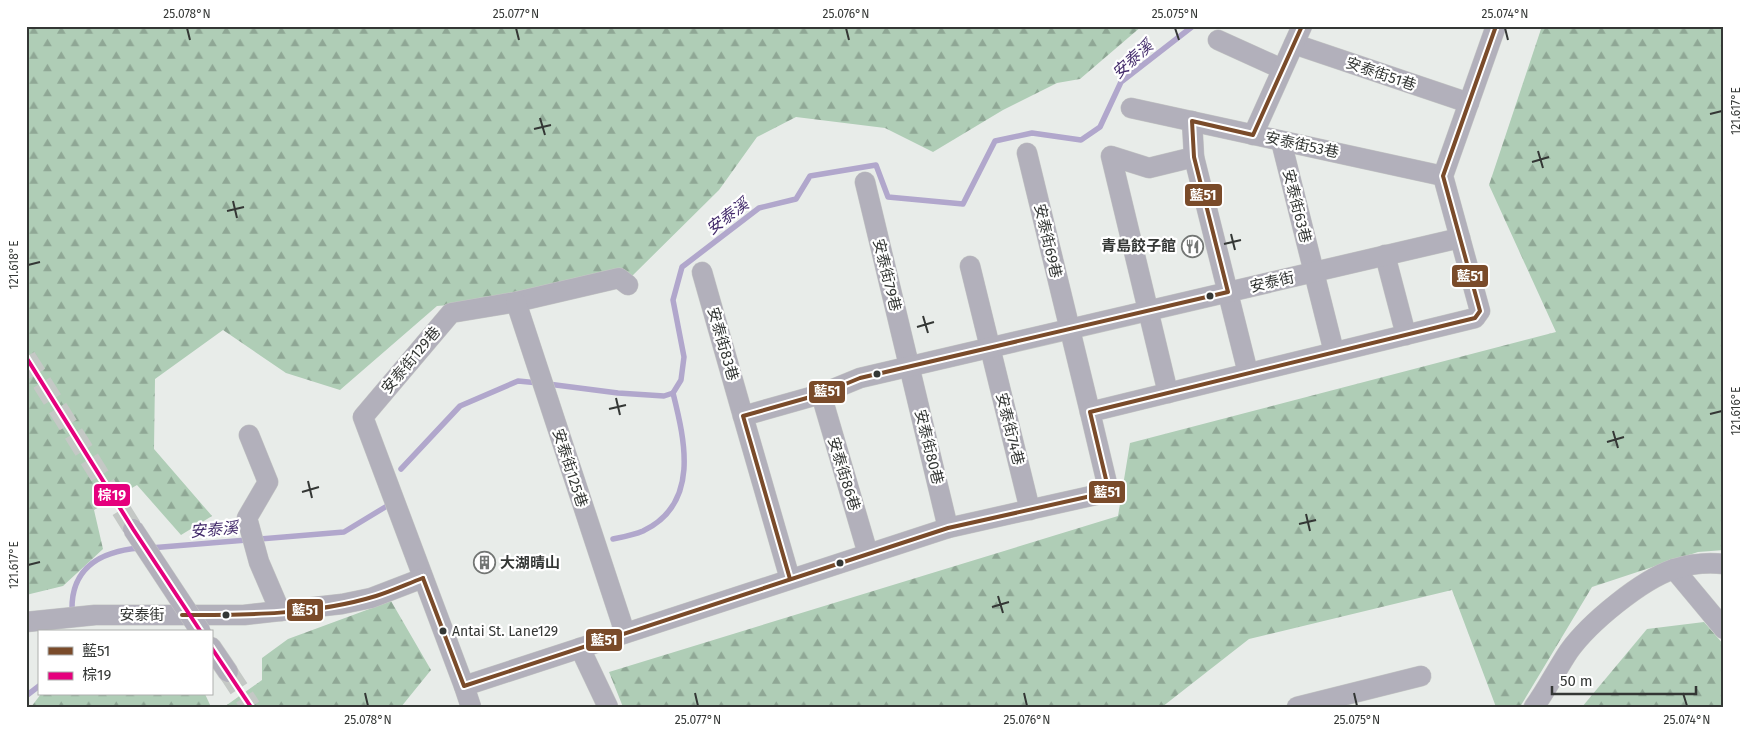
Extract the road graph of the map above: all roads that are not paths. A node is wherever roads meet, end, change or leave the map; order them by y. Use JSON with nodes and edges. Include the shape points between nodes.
{"nodes":[{"id":1,"x":1491,"y":28,"type":"edge"},
{"id":2,"x":1298,"y":35,"type":"edge"},
{"id":3,"x":1218,"y":40,"type":"dead end"},
{"id":4,"x":1282,"y":69,"type":"junction"},
{"id":5,"x":1469,"y":103,"type":"junction"},
{"id":6,"x":1131,"y":108,"type":"dead end"},
{"id":7,"x":1192,"y":121,"type":"junction"},
{"id":8,"x":1253,"y":135,"type":"junction"},
{"id":9,"x":1281,"y":141,"type":"junction"},
{"id":10,"x":1027,"y":153,"type":"dead end"},
{"id":11,"x":1194,"y":157,"type":"junction"},
{"id":12,"x":1443,"y":176,"type":"junction"},
{"id":13,"x":865,"y":182,"type":"dead end"},
{"id":14,"x":1460,"y":238,"type":"junction"},
{"id":15,"x":1385,"y":255,"type":"junction"},
{"id":16,"x":970,"y":266,"type":"dead end"},
{"id":17,"x":702,"y":272,"type":"dead end"},
{"id":18,"x":1313,"y":272,"type":"junction"},
{"id":19,"x":628,"y":285,"type":"dead end"},
{"id":20,"x":1228,"y":292,"type":"junction"},
{"id":21,"x":516,"y":302,"type":"junction"},
{"id":22,"x":1148,"y":311,"type":"junction"},
{"id":23,"x":1069,"y":329,"type":"junction"},
{"id":24,"x":1406,"y":335,"type":"junction"},
{"id":25,"x":990,"y":348,"type":"junction"},
{"id":26,"x":1334,"y":352,"type":"junction"},
{"id":27,"x":909,"y":367,"type":"junction"},
{"id":28,"x":1248,"y":373,"type":"junction"},
{"id":29,"x":1168,"y":393,"type":"junction"},
{"id":30,"x":821,"y":394,"type":"junction"},
{"id":31,"x":1090,"y":412,"type":"junction"},
{"id":32,"x":743,"y":416,"type":"junction"},
{"id":33,"x":249,"y":435,"type":"dead end"},
{"id":34,"x":1030,"y":510,"type":"junction"},
{"id":35,"x":948,"y":528,"type":"junction"},
{"id":36,"x":133,"y":529,"type":"tunnel mouth"},
{"id":37,"x":868,"y":554,"type":"junction"},
{"id":38,"x":1724,"y":564,"type":"edge"},
{"id":39,"x":1674,"y":569,"type":"junction"},
{"id":40,"x":423,"y":578,"type":"junction"},
{"id":41,"x":790,"y":580,"type":"junction"},
{"id":42,"x":280,"y":611,"type":"junction"},
{"id":43,"x":26,"y":622,"type":"edge"},
{"id":44,"x":1724,"y":629,"type":"edge"},
{"id":45,"x":200,"y":630,"type":"edge"},
{"id":46,"x":625,"y":633,"type":"junction"},
{"id":47,"x":212,"y":648,"type":"edge"},
{"id":48,"x":580,"y":648,"type":"junction"},
{"id":49,"x":228,"y":672,"type":"tunnel mouth"},
{"id":50,"x":1421,"y":676,"type":"dead end"},
{"id":51,"x":464,"y":686,"type":"junction"},
{"id":52,"x":471,"y":707,"type":"edge"},
{"id":53,"x":608,"y":707,"type":"edge"},
{"id":54,"x":1296,"y":707,"type":"edge"},
{"id":55,"x":1534,"y":707,"type":"edge"}],
"edges":[{"from":1,"to":5,"type":"street"},
{"from":2,"to":4,"type":"street"},
{"from":2,"to":5,"type":"street","name":"安泰街51巷"},
{"from":3,"to":4,"type":"street"},
{"from":4,"to":8,"type":"street"},
{"from":5,"to":12,"type":"street"},
{"from":6,"to":7,"type":"street","name":"安泰街53巷"},
{"from":7,"to":8,"type":"street","name":"安泰街53巷"},
{"from":7,"to":11,"type":"street"},
{"from":8,"to":9,"type":"street","name":"安泰街53巷"},
{"from":9,"to":12,"type":"street","name":"安泰街53巷"},
{"from":9,"to":18,"type":"street","name":"安泰街63巷"},
{"from":10,"to":23,"type":"street","name":"安泰街69巷"},
{"from":11,"to":20,"type":"street"},
{"from":11,"to":22,"type":"street","via":[[1149,168],[1112,156]]},
{"from":12,"to":14,"type":"street"},
{"from":13,"to":27,"type":"street","name":"安泰街79巷"},
{"from":14,"to":15,"type":"street","name":"安泰街"},
{"from":14,"to":24,"type":"street","via":[[1480,311],[1475,318]]},
{"from":15,"to":18,"type":"street","name":"安泰街"},
{"from":15,"to":24,"type":"street"},
{"from":16,"to":25,"type":"street","name":"安泰街74巷"},
{"from":17,"to":32,"type":"street","name":"安泰街83巷"},
{"from":18,"to":20,"type":"street","name":"安泰街"},
{"from":18,"to":26,"type":"street","name":"安泰街63巷"},
{"from":19,"to":21,"type":"street","name":"安泰街129巷","via":[[619,278]]},
{"from":20,"to":22,"type":"street","name":"安泰街"},
{"from":20,"to":28,"type":"street"},
{"from":21,"to":40,"type":"street","name":"安泰街129巷","via":[[450,313],[363,416]]},
{"from":21,"to":46,"type":"street","name":"安泰街125巷"},
{"from":22,"to":23,"type":"street","name":"安泰街"},
{"from":22,"to":29,"type":"street"},
{"from":23,"to":25,"type":"street","name":"安泰街"},
{"from":23,"to":31,"type":"street","name":"安泰街69巷"},
{"from":24,"to":26,"type":"street"},
{"from":25,"to":27,"type":"street","name":"安泰街"},
{"from":25,"to":34,"type":"street","name":"安泰街74巷"},
{"from":26,"to":28,"type":"street"},
{"from":27,"to":30,"type":"street","name":"安泰街","via":[[860,378]]},
{"from":27,"to":35,"type":"street","name":"安泰街80巷"},
{"from":28,"to":29,"type":"street"},
{"from":29,"to":31,"type":"street"},
{"from":30,"to":32,"type":"street","name":"安泰街"},
{"from":30,"to":37,"type":"street","name":"安泰街86巷"},
{"from":31,"to":34,"type":"street","via":[[1109,492]]},
{"from":32,"to":41,"type":"street"},
{"from":33,"to":42,"type":"street","via":[[268,482],[247,518],[258,562]]},
{"from":34,"to":35,"type":"street"},
{"from":35,"to":37,"type":"street"},
{"from":36,"to":45,"type":"street","bridge":true},
{"from":37,"to":41,"type":"street"},
{"from":38,"to":39,"type":"street","via":[[1709,562]]},
{"from":39,"to":44,"type":"street"},
{"from":39,"to":55,"type":"street","via":[[1622,600],[1594,623],[1570,650]]},
{"from":40,"to":42,"type":"street","name":"安泰街","via":[[371,598]]},
{"from":40,"to":51,"type":"street"},
{"from":41,"to":46,"type":"street"},
{"from":42,"to":43,"type":"street","name":"安泰街","via":[[244,615],[95,615]]},
{"from":46,"to":48,"type":"street"},
{"from":47,"to":49,"type":"street"},
{"from":48,"to":51,"type":"street"},
{"from":48,"to":53,"type":"street"},
{"from":50,"to":54,"type":"street"},
{"from":51,"to":52,"type":"street"}]}
